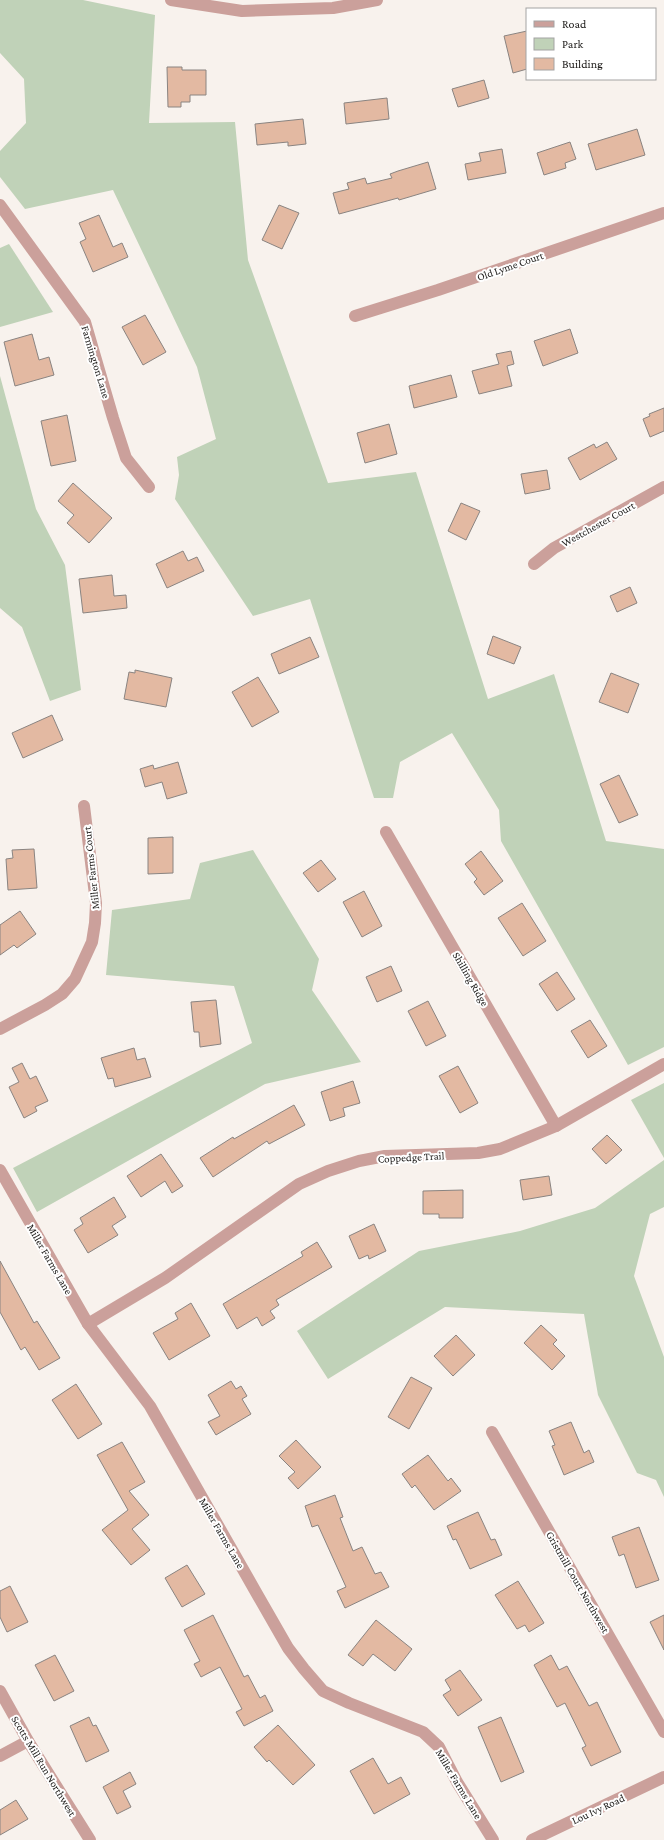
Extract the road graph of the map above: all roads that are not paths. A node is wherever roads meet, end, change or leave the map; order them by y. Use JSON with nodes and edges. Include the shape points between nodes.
{"nodes":[{"id":1,"x":171,"y":0,"type":"edge"},
{"id":2,"x":376,"y":0,"type":"edge"},
{"id":3,"x":0,"y":205,"type":"edge"},
{"id":4,"x":664,"y":213,"type":"edge"},
{"id":5,"x":355,"y":316,"type":"dead end"},
{"id":6,"x":148,"y":487,"type":"dead end"},
{"id":7,"x":664,"y":487,"type":"edge"},
{"id":8,"x":534,"y":564,"type":"dead end"},
{"id":9,"x":84,"y":806,"type":"dead end"},
{"id":10,"x":386,"y":832,"type":"dead end"},
{"id":11,"x":0,"y":1029,"type":"edge"},
{"id":12,"x":664,"y":1064,"type":"edge"},
{"id":13,"x":556,"y":1126,"type":"junction"},
{"id":14,"x":0,"y":1170,"type":"edge"},
{"id":15,"x":88,"y":1324,"type":"junction"},
{"id":16,"x":492,"y":1432,"type":"dead end"},
{"id":17,"x":0,"y":1691,"type":"edge"},
{"id":18,"x":664,"y":1732,"type":"edge"},
{"id":19,"x":28,"y":1741,"type":"junction"},
{"id":20,"x":0,"y":1756,"type":"edge"},
{"id":21,"x":664,"y":1777,"type":"edge"},
{"id":22,"x":90,"y":1840,"type":"edge"},
{"id":23,"x":493,"y":1840,"type":"edge"},
{"id":24,"x":532,"y":1840,"type":"edge"}],
"edges":[{"from":1,"to":2,"type":"street","via":[[242,11],[333,8]]},
{"from":3,"to":6,"type":"street","name":"Farmington Lane","via":[[85,322],[126,458]]},
{"from":4,"to":5,"type":"street","name":"Old Lyme Court"},
{"from":7,"to":8,"type":"street","name":"Westchester Court","via":[[554,548]]},
{"from":9,"to":11,"type":"street","name":"Miller Farms Court","via":[[96,902],[92,942],[75,979],[62,994]]},
{"from":10,"to":13,"type":"street","name":"Shilling Ridge"},
{"from":12,"to":13,"type":"street","name":"Coppedge Trail"},
{"from":13,"to":15,"type":"street","name":"Coppedge Trail","via":[[500,1149],[478,1154],[385,1156],[328,1171],[298,1184],[165,1278]]},
{"from":14,"to":15,"type":"street","name":"Miller Farms Lane"},
{"from":15,"to":23,"type":"street","name":"Miller Farms Lane","via":[[150,1406],[288,1648],[304,1669],[323,1691],[423,1732],[439,1747]]},
{"from":16,"to":18,"type":"street","name":"Gristmill Court Northwest"},
{"from":17,"to":19,"type":"street","name":"Scotts Mill Run Northwest"},
{"from":19,"to":20,"type":"street"},
{"from":19,"to":22,"type":"street","name":"Scotts Mill Run Northwest"},
{"from":21,"to":24,"type":"street","name":"Lou Ivy Road"}]}
